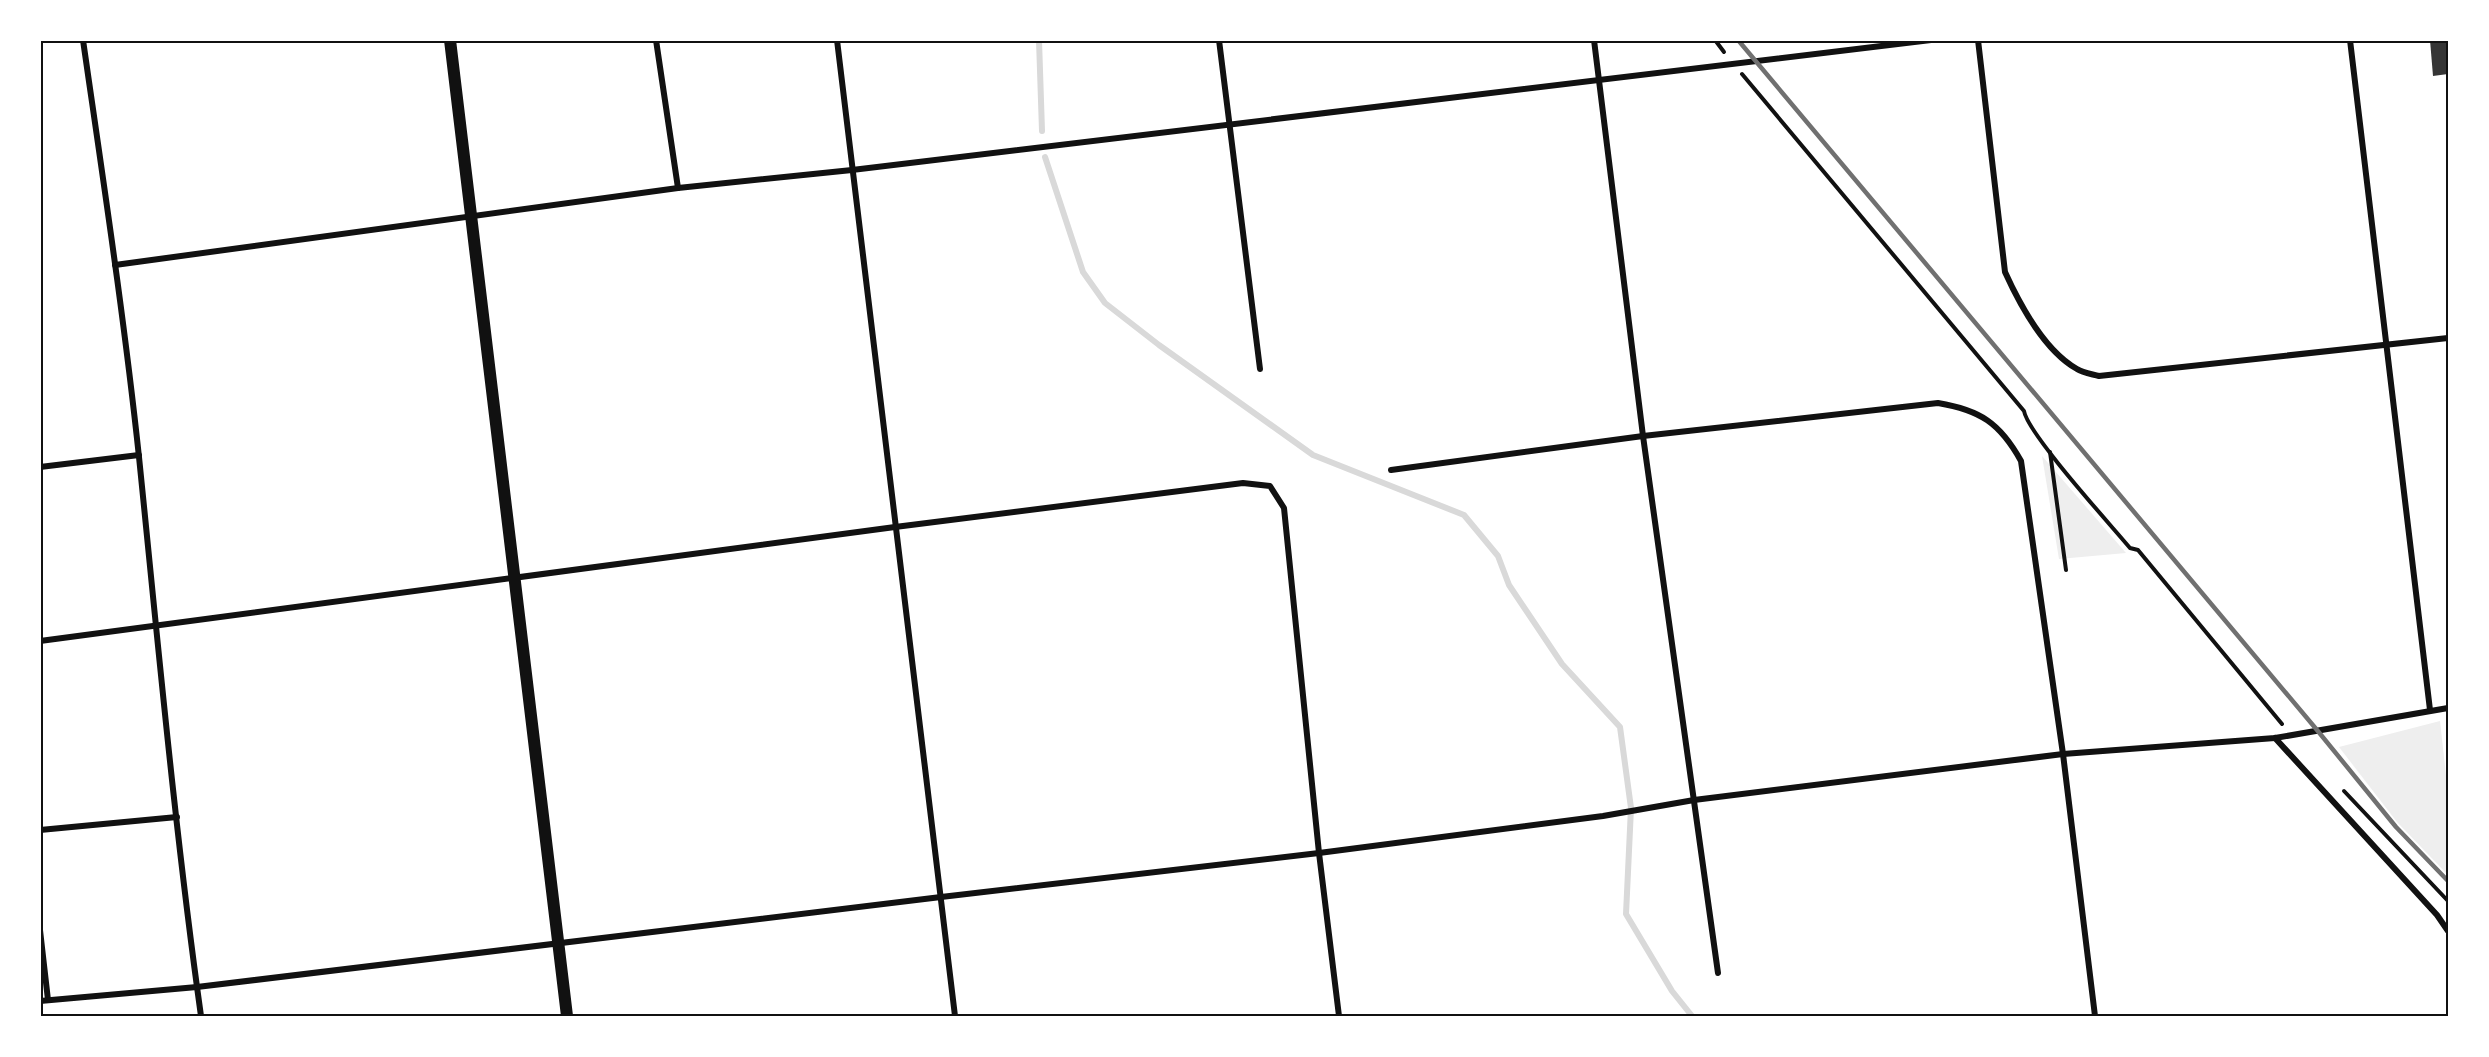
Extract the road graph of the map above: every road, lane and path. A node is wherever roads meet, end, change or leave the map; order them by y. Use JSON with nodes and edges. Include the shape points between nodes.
{"nodes":[{"id":1,"x":83,"y":40,"type":"edge"},
{"id":2,"x":450,"y":40,"type":"edge"},
{"id":3,"x":656,"y":40,"type":"edge"},
{"id":4,"x":837,"y":40,"type":"edge"},
{"id":5,"x":1219,"y":40,"type":"edge"},
{"id":6,"x":1594,"y":40,"type":"edge"},
{"id":7,"x":1715,"y":40,"type":"edge"},
{"id":8,"x":1931,"y":40,"type":"edge"},
{"id":9,"x":1978,"y":40,"type":"edge"},
{"id":10,"x":2350,"y":40,"type":"edge"},
{"id":11,"x":1735,"y":64,"type":"junction"},
{"id":12,"x":1599,"y":81,"type":"junction"},
{"id":13,"x":1229,"y":125,"type":"junction"},
{"id":14,"x":852,"y":170,"type":"junction"},
{"id":15,"x":678,"y":188,"type":"junction"},
{"id":16,"x":472,"y":216,"type":"junction"},
{"id":17,"x":115,"y":265,"type":"junction"},
{"id":18,"x":2448,"y":338,"type":"edge"},
{"id":19,"x":2386,"y":344,"type":"junction"},
{"id":20,"x":1260,"y":369,"type":"dead end"},
{"id":21,"x":1643,"y":436,"type":"junction"},
{"id":22,"x":2050,"y":451,"type":"junction"},
{"id":23,"x":138,"y":455,"type":"junction"},
{"id":24,"x":40,"y":467,"type":"edge"},
{"id":25,"x":1391,"y":470,"type":"dead end"},
{"id":26,"x":895,"y":527,"type":"junction"},
{"id":27,"x":2066,"y":570,"type":"dead end"},
{"id":28,"x":516,"y":577,"type":"junction"},
{"id":29,"x":155,"y":627,"type":"junction"},
{"id":30,"x":40,"y":640,"type":"edge"},
{"id":31,"x":2448,"y":708,"type":"edge"},
{"id":32,"x":2430,"y":710,"type":"junction"},
{"id":33,"x":2290,"y":735,"type":"junction"},
{"id":34,"x":2275,"y":738,"type":"junction"},
{"id":35,"x":2063,"y":754,"type":"junction"},
{"id":36,"x":2342,"y":789,"type":"dead end"},
{"id":37,"x":1694,"y":800,"type":"junction"},
{"id":38,"x":177,"y":817,"type":"junction"},
{"id":39,"x":40,"y":830,"type":"edge"},
{"id":40,"x":1319,"y":853,"type":"junction"},
{"id":41,"x":941,"y":897,"type":"junction"},
{"id":42,"x":2448,"y":901,"type":"edge"},
{"id":43,"x":40,"y":930,"type":"edge"},
{"id":44,"x":2448,"y":931,"type":"edge"},
{"id":45,"x":557,"y":944,"type":"junction"},
{"id":46,"x":1718,"y":973,"type":"dead end"},
{"id":47,"x":197,"y":987,"type":"junction"},
{"id":48,"x":44,"y":1001,"type":"edge"},
{"id":49,"x":201,"y":1017,"type":"edge"},
{"id":50,"x":567,"y":1017,"type":"edge"},
{"id":51,"x":955,"y":1017,"type":"edge"},
{"id":52,"x":1339,"y":1017,"type":"edge"},
{"id":53,"x":2095,"y":1017,"type":"edge"}],
"edges":[{"from":1,"to":17,"type":"street"},
{"from":2,"to":16,"type":"main road"},
{"from":3,"to":15,"type":"street"},
{"from":4,"to":14,"type":"street"},
{"from":5,"to":13,"type":"street"},
{"from":6,"to":12,"type":"street"},
{"from":7,"to":11,"type":"path"},
{"from":8,"to":11,"type":"street"},
{"from":9,"to":19,"type":"street","via":[[2006,272],[2021,307],[2053,348],[2077,369],[2099,376]]},
{"from":10,"to":19,"type":"street"},
{"from":11,"to":12,"type":"street"},
{"from":11,"to":22,"type":"path","via":[[2024,411]]},
{"from":12,"to":13,"type":"street"},
{"from":12,"to":21,"type":"street"},
{"from":13,"to":14,"type":"street"},
{"from":13,"to":20,"type":"street"},
{"from":14,"to":15,"type":"street"},
{"from":14,"to":26,"type":"street"},
{"from":15,"to":16,"type":"street"},
{"from":16,"to":17,"type":"street"},
{"from":16,"to":28,"type":"main road"},
{"from":17,"to":23,"type":"street"},
{"from":18,"to":19,"type":"street"},
{"from":19,"to":32,"type":"street"},
{"from":21,"to":25,"type":"street"},
{"from":21,"to":35,"type":"street","via":[[1938,403],[1965,407],[1987,420],[2009,439],[2021,461]]},
{"from":21,"to":37,"type":"street"},
{"from":22,"to":27,"type":"path"},
{"from":22,"to":33,"type":"path","via":[[2130,548],[2139,550]]},
{"from":23,"to":24,"type":"street"},
{"from":23,"to":29,"type":"street"},
{"from":26,"to":28,"type":"street"},
{"from":26,"to":40,"type":"street","via":[[1243,483],[1270,486],[1284,508]]},
{"from":26,"to":41,"type":"street"},
{"from":28,"to":29,"type":"street"},
{"from":28,"to":45,"type":"main road"},
{"from":29,"to":30,"type":"street"},
{"from":29,"to":38,"type":"street"},
{"from":31,"to":32,"type":"street"},
{"from":32,"to":33,"type":"street"},
{"from":33,"to":34,"type":"street"},
{"from":34,"to":35,"type":"street"},
{"from":34,"to":44,"type":"street"},
{"from":35,"to":37,"type":"street"},
{"from":35,"to":53,"type":"street"},
{"from":36,"to":42,"type":"path"},
{"from":37,"to":40,"type":"street","via":[[1603,816]]},
{"from":37,"to":46,"type":"street"},
{"from":38,"to":39,"type":"street"},
{"from":38,"to":47,"type":"street"},
{"from":40,"to":41,"type":"street"},
{"from":40,"to":52,"type":"street"},
{"from":41,"to":45,"type":"street"},
{"from":41,"to":51,"type":"street"},
{"from":43,"to":48,"type":"street"},
{"from":45,"to":47,"type":"street"},
{"from":45,"to":50,"type":"main road"},
{"from":47,"to":48,"type":"street"},
{"from":47,"to":49,"type":"street"}]}
